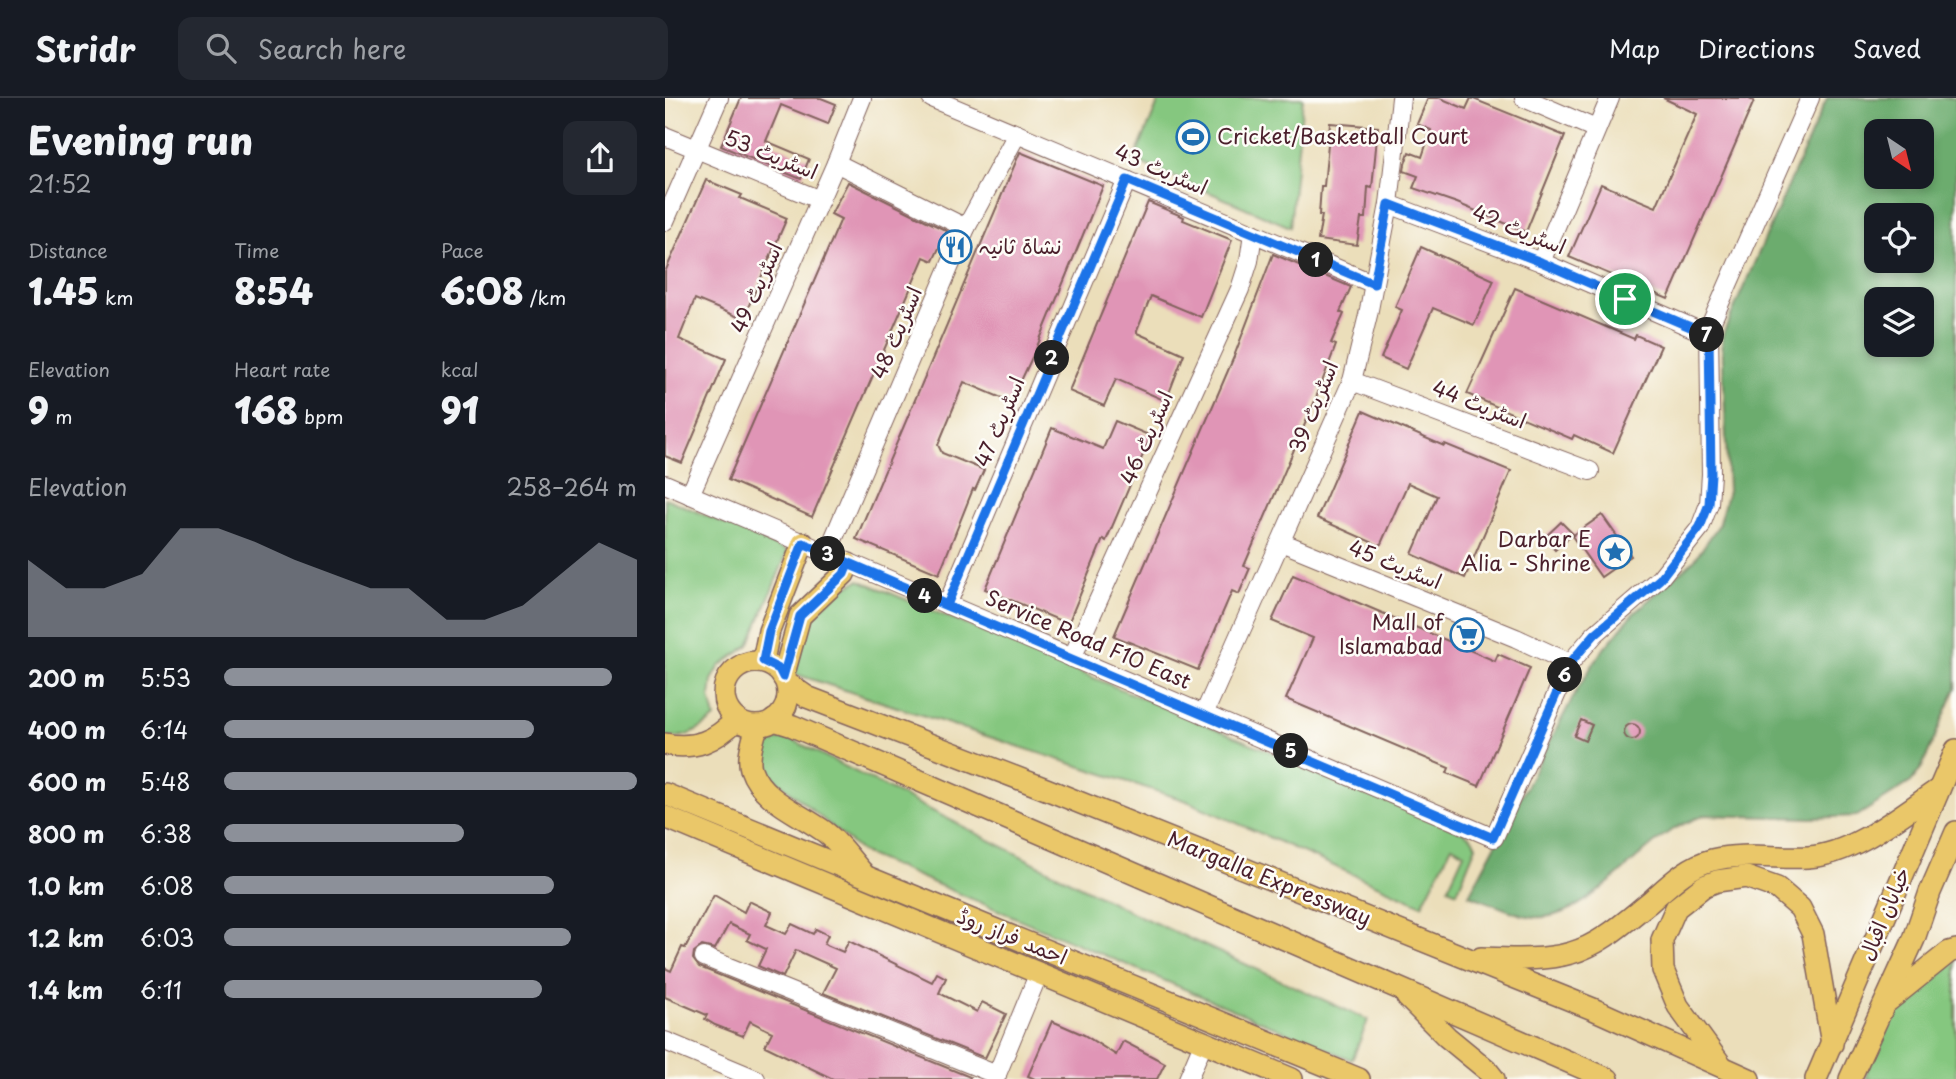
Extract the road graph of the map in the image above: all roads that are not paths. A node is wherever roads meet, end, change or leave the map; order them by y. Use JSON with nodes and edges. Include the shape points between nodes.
{"nodes":[{"id":1,"x":719,"y":98,"type":"edge"},
{"id":2,"x":862,"y":98,"type":"edge"},
{"id":3,"x":931,"y":98,"type":"edge"},
{"id":4,"x":1401,"y":98,"type":"edge"},
{"id":5,"x":1524,"y":98,"type":"edge"},
{"id":6,"x":1609,"y":98,"type":"edge"},
{"id":7,"x":1810,"y":98,"type":"edge"},
{"id":8,"x":1596,"y":130,"type":"junction"},
{"id":9,"x":1017,"y":134,"type":"junction"},
{"id":10,"x":665,"y":136,"type":"edge"},
{"id":11,"x":697,"y":149,"type":"junction"},
{"id":12,"x":837,"y":163,"type":"junction"},
{"id":13,"x":1127,"y":180,"type":"junction"},
{"id":14,"x":820,"y":200,"type":"junction"},
{"id":15,"x":1389,"y":204,"type":"junction"},
{"id":16,"x":665,"y":221,"type":"edge"},
{"id":17,"x":966,"y":228,"type":"junction"},
{"id":18,"x":1253,"y":233,"type":"junction"},
{"id":19,"x":1541,"y":262,"type":"junction"},
{"id":20,"x":1374,"y":284,"type":"junction"},
{"id":21,"x":1709,"y":335,"type":"junction"},
{"id":22,"x":1352,"y":382,"type":"junction"},
{"id":23,"x":1590,"y":471,"type":"dead end"},
{"id":24,"x":665,"y":484,"type":"edge"},
{"id":25,"x":690,"y":495,"type":"junction"},
{"id":26,"x":1280,"y":542,"type":"junction"},
{"id":27,"x":803,"y":543,"type":"junction"},
{"id":28,"x":827,"y":554,"type":"junction"},
{"id":29,"x":848,"y":564,"type":"junction"},
{"id":30,"x":947,"y":605,"type":"junction"},
{"id":31,"x":1072,"y":658,"type":"junction"},
{"id":32,"x":763,"y":661,"type":"junction"},
{"id":33,"x":1570,"y":663,"type":"junction"},
{"id":34,"x":785,"y":680,"type":"junction"},
{"id":35,"x":1204,"y":714,"type":"junction"},
{"id":36,"x":756,"y":722,"type":"junction"},
{"id":37,"x":665,"y":744,"type":"edge"},
{"id":38,"x":1956,"y":750,"type":"edge"},
{"id":39,"x":1939,"y":789,"type":"junction"},
{"id":40,"x":665,"y":794,"type":"edge"},
{"id":41,"x":678,"y":815,"type":"edge"},
{"id":42,"x":1956,"y":832,"type":"edge"},
{"id":43,"x":866,"y":877,"type":"junction"},
{"id":44,"x":1956,"y":950,"type":"edge"},
{"id":45,"x":704,"y":957,"type":"dead end"},
{"id":46,"x":1465,"y":957,"type":"junction"},
{"id":47,"x":1038,"y":975,"type":"junction"},
{"id":48,"x":1400,"y":989,"type":"junction"},
{"id":49,"x":1884,"y":1003,"type":"junction"},
{"id":50,"x":665,"y":1041,"type":"edge"},
{"id":51,"x":1204,"y":1041,"type":"junction"},
{"id":52,"x":1832,"y":1044,"type":"junction"},
{"id":53,"x":1723,"y":1068,"type":"junction"},
{"id":54,"x":996,"y":1077,"type":"edge"},
{"id":55,"x":756,"y":1079,"type":"edge"},
{"id":56,"x":1188,"y":1079,"type":"edge"},
{"id":57,"x":1291,"y":1079,"type":"edge"},
{"id":58,"x":1359,"y":1079,"type":"edge"},
{"id":59,"x":1494,"y":1079,"type":"edge"},
{"id":60,"x":1608,"y":1079,"type":"edge"},
{"id":61,"x":1749,"y":1079,"type":"edge"},
{"id":62,"x":1816,"y":1079,"type":"edge"},
{"id":63,"x":1850,"y":1079,"type":"edge"}],
"edges":[{"from":1,"to":11,"type":"street"},
{"from":2,"to":12,"type":"street","name":"اسٹریٹ 49"},
{"from":3,"to":9,"type":"street","name":"اسٹریٹ 43"},
{"from":4,"to":15,"type":"street","name":"اسٹریٹ 39"},
{"from":5,"to":8,"type":"street"},
{"from":6,"to":8,"type":"street"},
{"from":7,"to":21,"type":"street"},
{"from":8,"to":19,"type":"street"},
{"from":9,"to":13,"type":"street","name":"اسٹریٹ 43"},
{"from":9,"to":17,"type":"street","name":"اسٹریٹ 48"},
{"from":10,"to":11,"type":"street","name":"اسٹریٹ 53"},
{"from":11,"to":14,"type":"street","name":"اسٹریٹ 53"},
{"from":11,"to":16,"type":"street"},
{"from":12,"to":14,"type":"street","name":"اسٹریٹ 49"},
{"from":12,"to":17,"type":"street"},
{"from":13,"to":18,"type":"street","name":"اسٹریٹ 43"},
{"from":13,"to":30,"type":"street","name":"اسٹریٹ 47"},
{"from":14,"to":25,"type":"street","name":"اسٹریٹ 49"},
{"from":15,"to":19,"type":"street","name":"اسٹریٹ 42"},
{"from":15,"to":20,"type":"street","name":"اسٹریٹ 39"},
{"from":17,"to":28,"type":"street","name":"اسٹریٹ 48"},
{"from":18,"to":20,"type":"street","name":"اسٹریٹ 43"},
{"from":18,"to":31,"type":"street","name":"اسٹریٹ 46","via":[[1240,289]]},
{"from":19,"to":21,"type":"street","name":"اسٹریٹ 42"},
{"from":20,"to":22,"type":"street","name":"اسٹریٹ 39"},
{"from":21,"to":33,"type":"street","via":[[1711,474],[1709,504],[1700,527],[1660,579],[1595,634]]},
{"from":22,"to":23,"type":"street","name":"اسٹریٹ 44"},
{"from":22,"to":26,"type":"street","name":"اسٹریٹ 39"},
{"from":24,"to":25,"type":"street","name":"Service Road F10 East"},
{"from":25,"to":27,"type":"street","name":"Service Road F10 East"},
{"from":26,"to":33,"type":"street","name":"اسٹریٹ 45"},
{"from":26,"to":35,"type":"street","name":"اسٹریٹ 39"},
{"from":27,"to":28,"type":"street","name":"Service Road F10 East"},
{"from":27,"to":32,"type":"main road","via":[[769,631]]},
{"from":28,"to":29,"type":"street","name":"Service Road F10 East"},
{"from":29,"to":30,"type":"street","name":"Service Road F10 East"},
{"from":29,"to":34,"type":"main road","via":[[844,574],[800,616]]},
{"from":30,"to":31,"type":"street","name":"Service Road F10 East"},
{"from":31,"to":35,"type":"street","name":"Service Road F10 East"},
{"from":32,"to":34,"type":"main road","via":[[779,669]]},
{"from":32,"to":36,"type":"main road","via":[[746,662],[732,671],[724,687],[724,704]]},
{"from":33,"to":35,"type":"street","name":"Service Road F10 East","via":[[1493,838]]},
{"from":34,"to":36,"type":"main road","via":[[788,701],[780,716]]},
{"from":34,"to":46,"type":"main road","name":"Margalla Expressway","via":[[807,697]]},
{"from":36,"to":37,"type":"main road","via":[[724,732],[708,743]]},
{"from":36,"to":43,"type":"main road","via":[[751,768],[762,788],[827,833]]},
{"from":36,"to":48,"type":"main road","via":[[793,726]]},
{"from":38,"to":39,"type":"main road","name":"خیابان اقبال"},
{"from":39,"to":46,"type":"main road","via":[[1873,833],[1836,851],[1810,857],[1712,860],[1684,873],[1608,935],[1572,953],[1521,959]]},
{"from":39,"to":52,"type":"main road","name":"خیابان اقبال"},
{"from":40,"to":41,"type":"main road","name":"احمد فراز روڈ"},
{"from":41,"to":43,"type":"main road","name":"احمد فراز روڈ"},
{"from":41,"to":47,"type":"main road","name":"احمد فراز روڈ"},
{"from":42,"to":49,"type":"main road","name":"خیابان اقبال"},
{"from":43,"to":58,"type":"main road","name":"احمد فراز روڈ"},
{"from":44,"to":49,"type":"main road"},
{"from":45,"to":54,"type":"street"},
{"from":46,"to":53,"type":"main road","name":"Margalla Expressway"},
{"from":47,"to":51,"type":"main road","name":"احمد فراز روڈ"},
{"from":47,"to":54,"type":"street"},
{"from":48,"to":59,"type":"main road"},
{"from":48,"to":60,"type":"main road"},
{"from":49,"to":63,"type":"main road","name":"خیابان اقبال"},
{"from":50,"to":55,"type":"street"},
{"from":51,"to":56,"type":"street"},
{"from":51,"to":57,"type":"main road","name":"احمد فراز روڈ"},
{"from":52,"to":53,"type":"main road","via":[[1813,934],[1800,908],[1777,888],[1746,877],[1717,881],[1676,908],[1662,940],[1663,970],[1678,1006]]},
{"from":52,"to":62,"type":"main road","name":"خیابان اقبال"},
{"from":53,"to":61,"type":"main road","name":"Margalla Expressway"}]}
